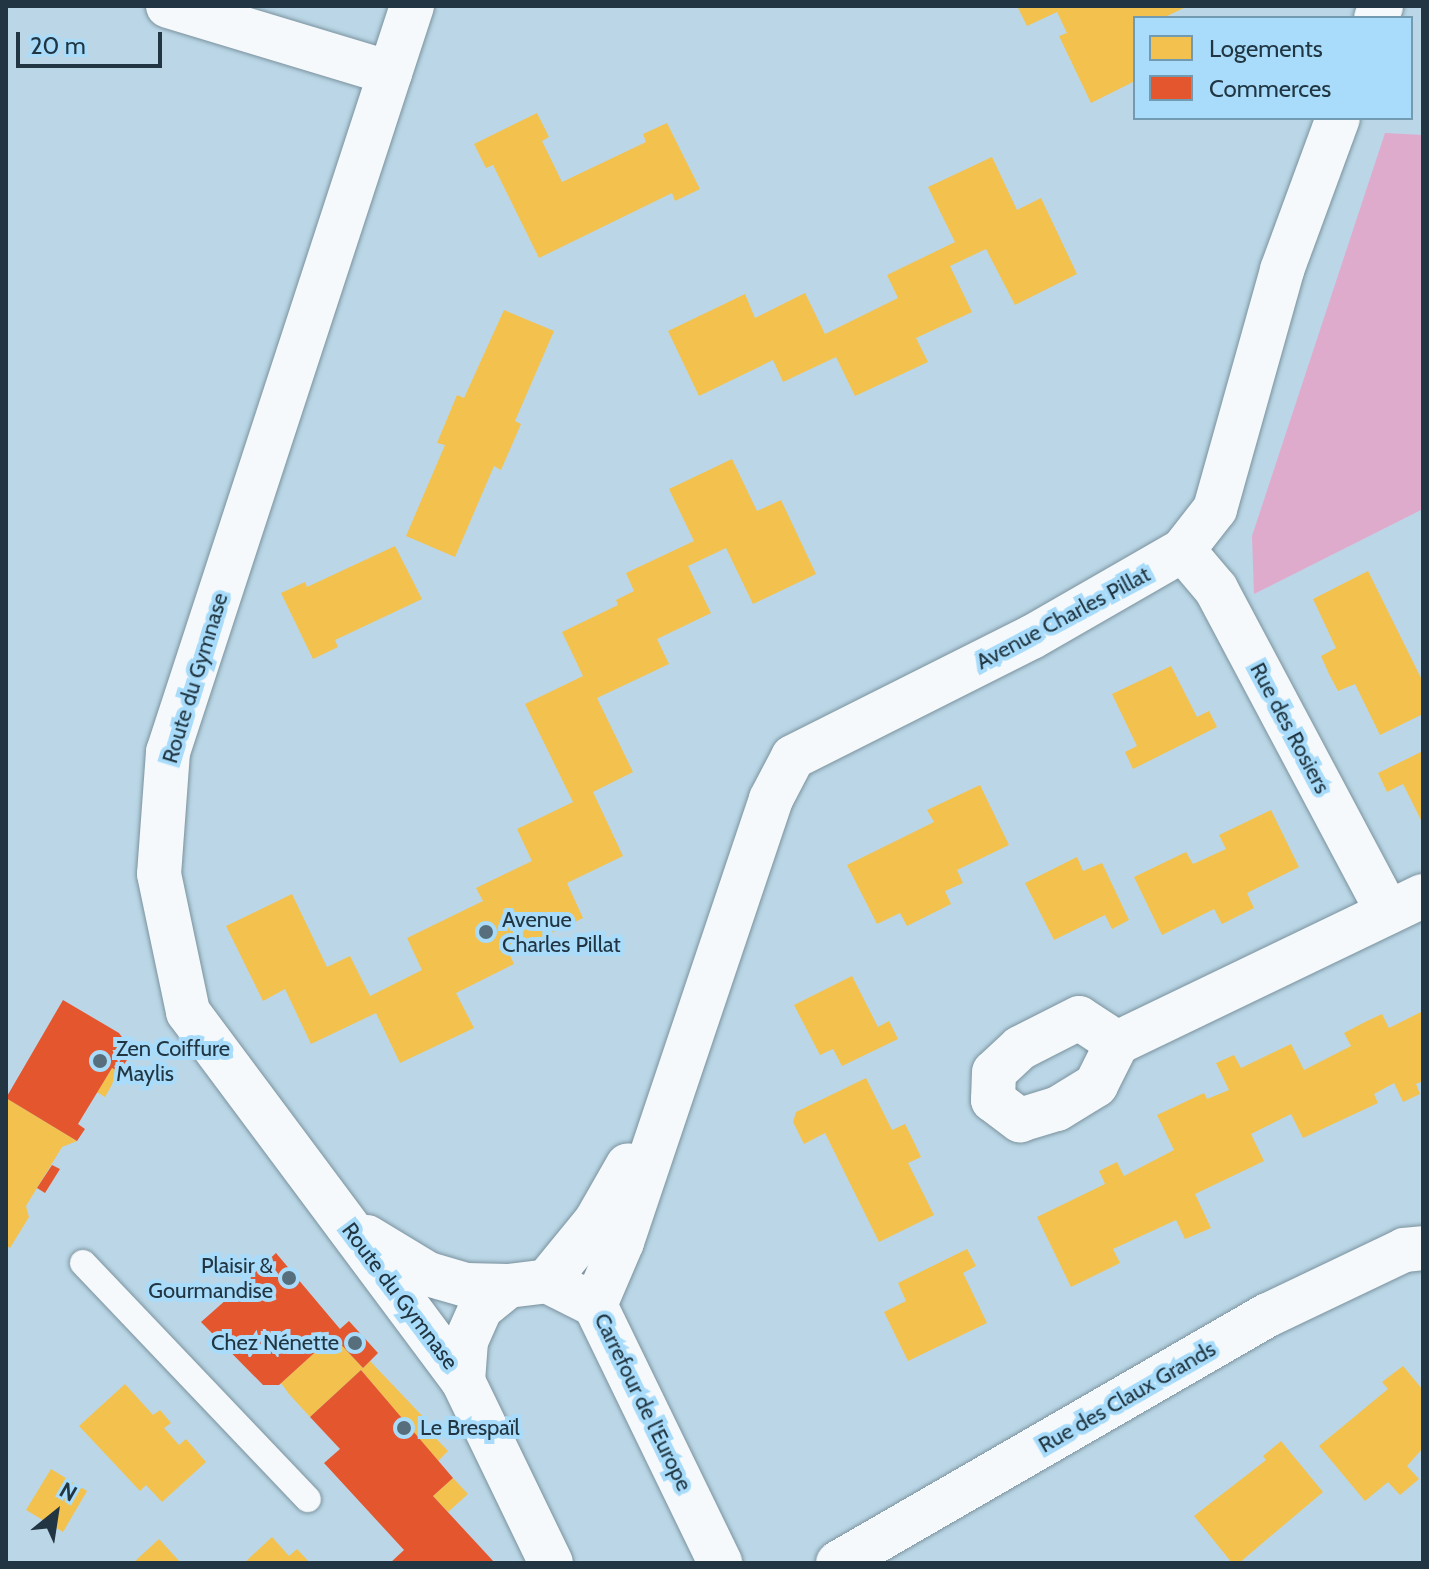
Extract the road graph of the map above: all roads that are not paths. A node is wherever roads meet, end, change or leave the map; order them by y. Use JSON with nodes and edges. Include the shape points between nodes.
{"nodes":[{"id":1,"x":168,"y":6,"type":"edge"},
{"id":2,"x":412,"y":6,"type":"edge"},
{"id":3,"x":390,"y":73,"type":"junction"},
{"id":4,"x":1337,"y":120,"type":"edge"},
{"id":5,"x":1183,"y":550,"type":"junction"},
{"id":6,"x":1406,"y":904,"type":"edge"},
{"id":7,"x":1117,"y":1043,"type":"dead end"},
{"id":8,"x":667,"y":1096,"type":"junction"},
{"id":9,"x":330,"y":1203,"type":"junction"},
{"id":10,"x":1423,"y":1248,"type":"edge"},
{"id":11,"x":83,"y":1263,"type":"dead end"},
{"id":12,"x":528,"y":1284,"type":"junction"},
{"id":13,"x":595,"y":1305,"type":"junction"},
{"id":14,"x":463,"y":1381,"type":"junction"},
{"id":15,"x":308,"y":1499,"type":"dead end"},
{"id":16,"x":551,"y":1563,"type":"edge"},
{"id":17,"x":720,"y":1563,"type":"edge"},
{"id":18,"x":838,"y":1563,"type":"edge"}],
"edges":[{"from":1,"to":3,"type":"street"},
{"from":2,"to":3,"type":"street","name":"Route du Gymnase"},
{"from":3,"to":9,"type":"street","name":"Route du Gymnase","via":[[168,752],[159,874],[188,1012]]},
{"from":4,"to":5,"type":"street","name":"Avenue Charles Pillat","via":[[1282,270],[1215,509]]},
{"from":5,"to":6,"type":"street","name":"Rue des Rosiers","via":[[1216,589]]},
{"from":5,"to":8,"type":"street","name":"Avenue Charles Pillat","via":[[1032,637],[793,757],[771,799]]},
{"from":6,"to":7,"type":"street","name":"Rue des Rosiers"},
{"from":8,"to":12,"type":"street","via":[[596,1221]]},
{"from":8,"to":13,"type":"street","name":"Avenue Charles Pillat","via":[[622,1242]]},
{"from":9,"to":12,"type":"street","via":[[376,1245],[428,1274],[466,1285]]},
{"from":9,"to":14,"type":"street","name":"Route du Gymnase"},
{"from":10,"to":18,"type":"street","name":"Rue des Claux Grands","via":[[1404,1250],[1268,1315]]},
{"from":11,"to":15,"type":"lane"},
{"from":12,"to":13,"type":"street","name":"Carrefour de l'Europe"},
{"from":12,"to":14,"type":"street","via":[[481,1308],[466,1341]]},
{"from":13,"to":17,"type":"street","name":"Carrefour de l'Europe"},
{"from":14,"to":16,"type":"street"}]}
